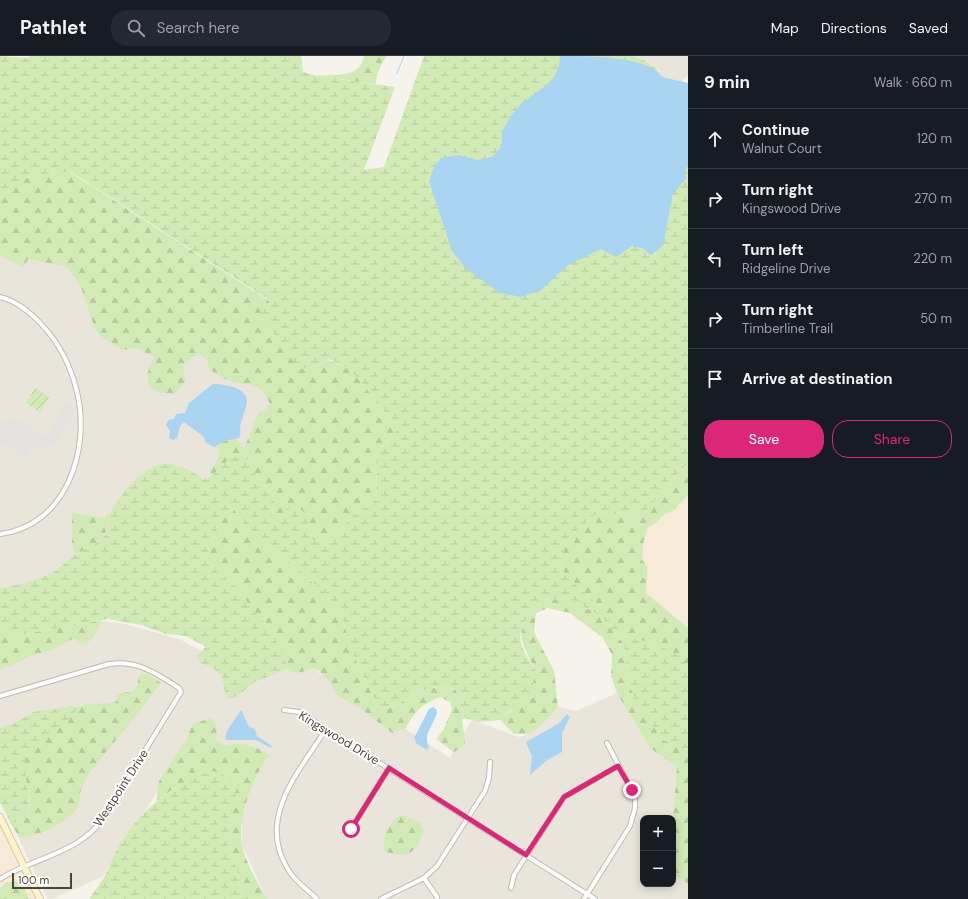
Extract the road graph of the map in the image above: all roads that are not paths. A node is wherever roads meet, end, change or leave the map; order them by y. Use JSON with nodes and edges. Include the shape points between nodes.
{"nodes":[{"id":1,"x":0,"y":297,"type":"edge"},
{"id":2,"x":0,"y":534,"type":"edge"},
{"id":3,"x":0,"y":696,"type":"edge"},
{"id":4,"x":284,"y":710,"type":"dead end"},
{"id":5,"x":326,"y":729,"type":"junction"},
{"id":6,"x":607,"y":743,"type":"dead end"},
{"id":7,"x":490,"y":762,"type":"dead end"},
{"id":8,"x":618,"y":766,"type":"junction"},
{"id":9,"x":389,"y":768,"type":"junction"},
{"id":10,"x":0,"y":817,"type":"edge"},
{"id":11,"x":468,"y":819,"type":"junction"},
{"id":12,"x":351,"y":829,"type":"dead end"},
{"id":13,"x":526,"y":855,"type":"junction"},
{"id":14,"x":25,"y":867,"type":"junction"},
{"id":15,"x":0,"y":878,"type":"edge"},
{"id":16,"x":424,"y":878,"type":"junction"},
{"id":17,"x":511,"y":888,"type":"dead end"},
{"id":18,"x":587,"y":894,"type":"junction"},
{"id":19,"x":437,"y":897,"type":"dead end"},
{"id":20,"x":40,"y":899,"type":"edge"},
{"id":21,"x":317,"y":899,"type":"edge"},
{"id":22,"x":381,"y":899,"type":"edge"},
{"id":23,"x":584,"y":899,"type":"edge"},
{"id":24,"x":595,"y":899,"type":"edge"}],
"edges":[{"from":1,"to":2,"type":"street","via":[[26,309],[60,348],[77,392],[80,428],[75,464],[58,502],[47,514],[22,529]]},
{"from":3,"to":14,"type":"street","name":"Westpoint Drive","via":[[115,663],[144,667],[179,688],[180,694],[100,823],[84,838]]},
{"from":4,"to":5,"type":"street","name":"Kingswood Drive","via":[[299,712]]},
{"from":5,"to":9,"type":"street","name":"Kingswood Drive"},
{"from":5,"to":21,"type":"street","via":[[284,796],[276,819],[277,846],[285,865],[296,880]]},
{"from":6,"to":8,"type":"street"},
{"from":7,"to":11,"type":"street","via":[[485,791]]},
{"from":8,"to":13,"type":"street","via":[[564,797]]},
{"from":8,"to":18,"type":"street","via":[[635,799],[634,817]]},
{"from":9,"to":11,"type":"street","name":"Kingswood Drive"},
{"from":9,"to":12,"type":"street"},
{"from":10,"to":14,"type":"street"},
{"from":11,"to":13,"type":"street","name":"Kingswood Drive"},
{"from":11,"to":16,"type":"street","via":[[443,859]]},
{"from":13,"to":17,"type":"street","via":[[514,874]]},
{"from":13,"to":18,"type":"street","name":"Kingswood Drive"},
{"from":14,"to":15,"type":"street","name":"Westpoint Drive"},
{"from":14,"to":20,"type":"street"},
{"from":16,"to":19,"type":"street"},
{"from":16,"to":22,"type":"street"},
{"from":18,"to":23,"type":"street"},
{"from":18,"to":24,"type":"street","name":"Kingswood Drive"}]}
